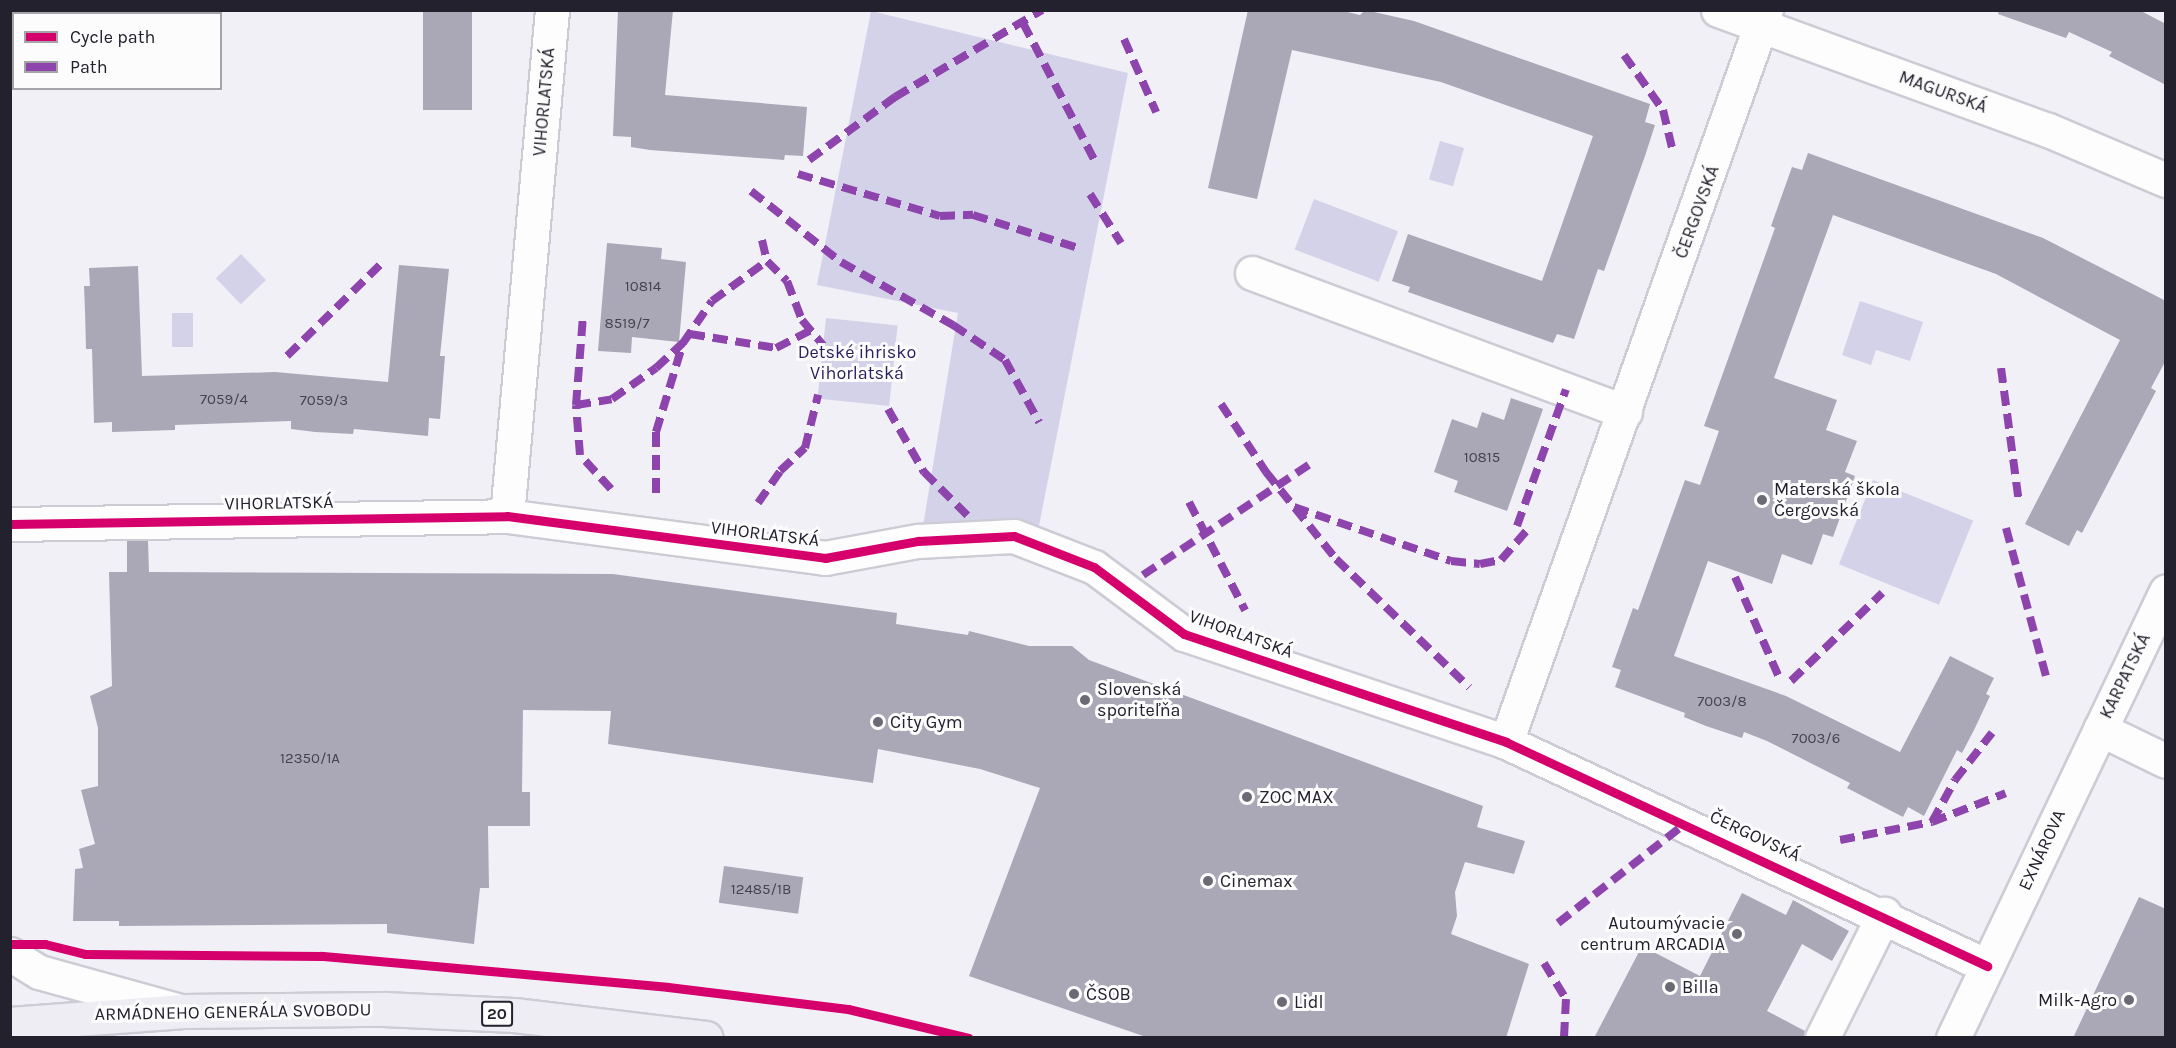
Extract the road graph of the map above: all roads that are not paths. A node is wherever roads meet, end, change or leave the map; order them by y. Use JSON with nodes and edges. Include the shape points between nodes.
{"nodes":[{"id":1,"x":552,"y":10,"type":"edge"},
{"id":2,"x":1718,"y":10,"type":"edge"},
{"id":3,"x":1763,"y":18,"type":"edge"},
{"id":4,"x":2166,"y":180,"type":"edge"},
{"id":5,"x":1252,"y":273,"type":"dead end"},
{"id":6,"x":1625,"y":412,"type":"junction"},
{"id":7,"x":507,"y":516,"type":"junction"},
{"id":8,"x":10,"y":524,"type":"edge"},
{"id":9,"x":2166,"y":591,"type":"edge"},
{"id":10,"x":2100,"y":729,"type":"junction"},
{"id":11,"x":1506,"y":742,"type":"junction"},
{"id":12,"x":2166,"y":760,"type":"edge"},
{"id":13,"x":1884,"y":914,"type":"junction"},
{"id":14,"x":10,"y":954,"type":"edge"},
{"id":15,"x":1987,"y":966,"type":"junction"},
{"id":16,"x":181,"y":1011,"type":"junction"},
{"id":17,"x":10,"y":1024,"type":"edge"},
{"id":18,"x":706,"y":1038,"type":"edge"},
{"id":19,"x":1822,"y":1038,"type":"edge"},
{"id":20,"x":1953,"y":1038,"type":"edge"}],
"edges":[{"from":1,"to":7,"type":"street","name":"VIHORLATSKÁ"},
{"from":2,"to":3,"type":"street","name":"MAGURSKÁ"},
{"from":3,"to":4,"type":"street","name":"MAGURSKÁ"},
{"from":3,"to":6,"type":"street","name":"ČERGOVSKÁ"},
{"from":5,"to":6,"type":"street"},
{"from":6,"to":11,"type":"street","name":"ČERGOVSKÁ"},
{"from":7,"to":8,"type":"street","name":"VIHORLATSKÁ"},
{"from":7,"to":11,"type":"street","name":"VIHORLATSKÁ","via":[[825,558],[918,541],[1014,536],[1094,567],[1184,634]]},
{"from":9,"to":10,"type":"street","name":"KARPATSKÁ"},
{"from":10,"to":12,"type":"street"},
{"from":10,"to":15,"type":"street","name":"EXNÁROVA"},
{"from":11,"to":13,"type":"street","name":"ČERGOVSKÁ"},
{"from":13,"to":15,"type":"street","name":"ČERGOVSKÁ"},
{"from":13,"to":19,"type":"street"},
{"from":14,"to":16,"type":"street","via":[[47,975],[85,982]]},
{"from":15,"to":20,"type":"street","name":"EXNÁROVA"},
{"from":16,"to":17,"type":"main road","name":"ARMÁDNEHO GENERÁLA SVOBODU","number":"20"},
{"from":16,"to":18,"type":"main road","name":"ARMÁDNEHO GENERÁLA SVOBODU","number":"20","via":[[282,1008],[514,1015]]}]}
